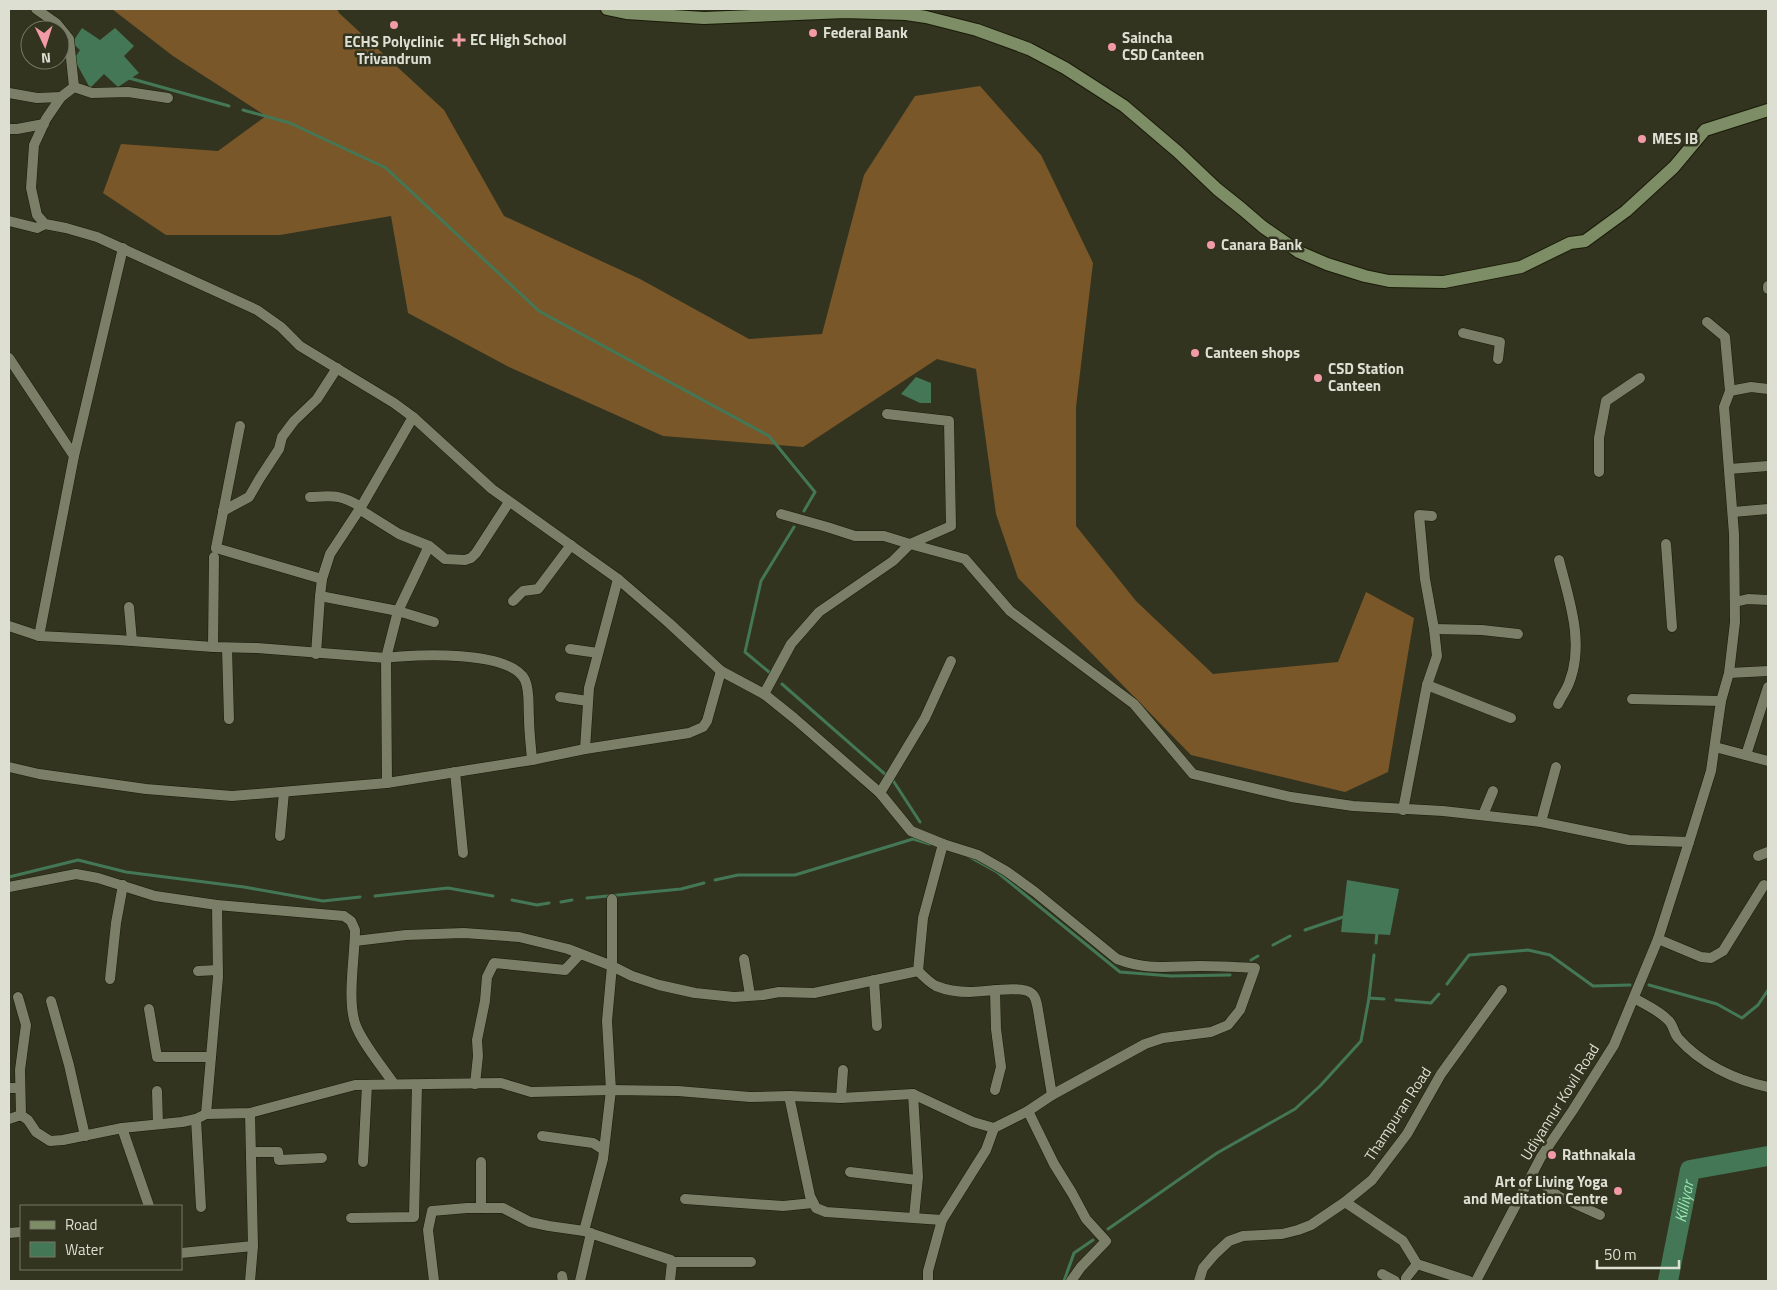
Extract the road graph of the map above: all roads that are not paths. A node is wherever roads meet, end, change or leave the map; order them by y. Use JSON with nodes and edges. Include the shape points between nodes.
{"nodes":[{"id":1,"x":36,"y":9,"type":"edge"},
{"id":2,"x":607,"y":9,"type":"edge"},
{"id":3,"x":74,"y":87,"type":"junction"},
{"id":4,"x":9,"y":93,"type":"edge"},
{"id":5,"x":61,"y":97,"type":"junction"},
{"id":6,"x":168,"y":98,"type":"dead end"},
{"id":7,"x":1768,"y":110,"type":"edge"},
{"id":8,"x":44,"y":124,"type":"junction"},
{"id":9,"x":9,"y":129,"type":"edge"},
{"id":10,"x":9,"y":221,"type":"edge"},
{"id":11,"x":45,"y":224,"type":"junction"},
{"id":12,"x":123,"y":248,"type":"junction"},
{"id":13,"x":1707,"y":322,"type":"dead end"},
{"id":14,"x":1463,"y":332,"type":"dead end"},
{"id":15,"x":9,"y":358,"type":"edge"},
{"id":16,"x":1498,"y":359,"type":"dead end"},
{"id":17,"x":337,"y":368,"type":"junction"},
{"id":18,"x":1640,"y":378,"type":"dead end"},
{"id":19,"x":1768,"y":389,"type":"edge"},
{"id":20,"x":1730,"y":391,"type":"junction"},
{"id":21,"x":887,"y":414,"type":"dead end"},
{"id":22,"x":413,"y":417,"type":"junction"},
{"id":23,"x":240,"y":426,"type":"dead end"},
{"id":24,"x":74,"y":456,"type":"junction"},
{"id":25,"x":1768,"y":466,"type":"edge"},
{"id":26,"x":1729,"y":469,"type":"junction"},
{"id":27,"x":1599,"y":472,"type":"dead end"},
{"id":28,"x":310,"y":497,"type":"dead end"},
{"id":29,"x":509,"y":502,"type":"junction"},
{"id":30,"x":360,"y":508,"type":"junction"},
{"id":31,"x":1768,"y":509,"type":"edge"},
{"id":32,"x":223,"y":511,"type":"junction"},
{"id":33,"x":1733,"y":512,"type":"junction"},
{"id":34,"x":781,"y":514,"type":"dead end"},
{"id":35,"x":1432,"y":516,"type":"dead end"},
{"id":36,"x":910,"y":544,"type":"junction"},
{"id":37,"x":1666,"y":544,"type":"dead end"},
{"id":38,"x":429,"y":546,"type":"junction"},
{"id":39,"x":570,"y":546,"type":"junction"},
{"id":40,"x":214,"y":557,"type":"dead end"},
{"id":41,"x":1559,"y":560,"type":"dead end"},
{"id":42,"x":322,"y":579,"type":"junction"},
{"id":43,"x":618,"y":579,"type":"junction"},
{"id":44,"x":320,"y":596,"type":"junction"},
{"id":45,"x":1768,"y":600,"type":"edge"},
{"id":46,"x":513,"y":601,"type":"dead end"},
{"id":47,"x":1735,"y":602,"type":"junction"},
{"id":48,"x":129,"y":607,"type":"dead end"},
{"id":49,"x":398,"y":611,"type":"junction"},
{"id":50,"x":434,"y":622,"type":"dead end"},
{"id":51,"x":9,"y":626,"type":"edge"},
{"id":52,"x":1672,"y":627,"type":"dead end"},
{"id":53,"x":1434,"y":629,"type":"junction"},
{"id":54,"x":1518,"y":634,"type":"dead end"},
{"id":55,"x":39,"y":636,"type":"junction"},
{"id":56,"x":132,"y":641,"type":"junction"},
{"id":57,"x":213,"y":647,"type":"junction"},
{"id":58,"x":227,"y":648,"type":"junction"},
{"id":59,"x":570,"y":649,"type":"dead end"},
{"id":60,"x":598,"y":653,"type":"junction"},
{"id":61,"x":316,"y":654,"type":"junction"},
{"id":62,"x":386,"y":658,"type":"junction"},
{"id":63,"x":951,"y":661,"type":"dead end"},
{"id":64,"x":721,"y":671,"type":"junction"},
{"id":65,"x":1768,"y":671,"type":"edge"},
{"id":66,"x":1729,"y":672,"type":"junction"},
{"id":67,"x":1427,"y":685,"type":"junction"},
{"id":68,"x":1768,"y":687,"type":"edge"},
{"id":69,"x":764,"y":694,"type":"junction"},
{"id":70,"x":560,"y":697,"type":"dead end"},
{"id":71,"x":1632,"y":699,"type":"dead end"},
{"id":72,"x":588,"y":701,"type":"junction"},
{"id":73,"x":1721,"y":701,"type":"junction"},
{"id":74,"x":1558,"y":704,"type":"dead end"},
{"id":75,"x":1511,"y":718,"type":"dead end"},
{"id":76,"x":229,"y":719,"type":"dead end"},
{"id":77,"x":1715,"y":747,"type":"junction"},
{"id":78,"x":585,"y":749,"type":"junction"},
{"id":79,"x":1746,"y":755,"type":"junction"},
{"id":80,"x":532,"y":760,"type":"junction"},
{"id":81,"x":1768,"y":761,"type":"edge"},
{"id":82,"x":9,"y":767,"type":"edge"},
{"id":83,"x":1556,"y":767,"type":"dead end"},
{"id":84,"x":455,"y":772,"type":"junction"},
{"id":85,"x":387,"y":783,"type":"junction"},
{"id":86,"x":1493,"y":791,"type":"dead end"},
{"id":87,"x":284,"y":792,"type":"junction"},
{"id":88,"x":880,"y":792,"type":"junction"},
{"id":89,"x":1404,"y":810,"type":"junction"},
{"id":90,"x":1483,"y":815,"type":"junction"},
{"id":91,"x":1541,"y":822,"type":"junction"},
{"id":92,"x":280,"y":836,"type":"dead end"},
{"id":93,"x":1689,"y":842,"type":"junction"},
{"id":94,"x":943,"y":844,"type":"junction"},
{"id":95,"x":1768,"y":852,"type":"edge"},
{"id":96,"x":463,"y":853,"type":"dead end"},
{"id":97,"x":1758,"y":856,"type":"dead end"},
{"id":98,"x":123,"y":885,"type":"junction"},
{"id":99,"x":1764,"y":885,"type":"dead end"},
{"id":100,"x":9,"y":887,"type":"edge"},
{"id":101,"x":612,"y":899,"type":"dead end"},
{"id":102,"x":217,"y":905,"type":"junction"},
{"id":103,"x":1658,"y":939,"type":"junction"},
{"id":104,"x":355,"y":941,"type":"junction"},
{"id":105,"x":580,"y":954,"type":"junction"},
{"id":106,"x":744,"y":959,"type":"dead end"},
{"id":107,"x":612,"y":966,"type":"junction"},
{"id":108,"x":218,"y":970,"type":"junction"},
{"id":109,"x":198,"y":971,"type":"dead end"},
{"id":110,"x":918,"y":972,"type":"junction"},
{"id":111,"x":110,"y":979,"type":"dead end"},
{"id":112,"x":874,"y":980,"type":"junction"},
{"id":113,"x":994,"y":990,"type":"junction"},
{"id":114,"x":1502,"y":990,"type":"dead end"},
{"id":115,"x":750,"y":995,"type":"junction"},
{"id":116,"x":18,"y":997,"type":"dead end"},
{"id":117,"x":1634,"y":998,"type":"junction"},
{"id":118,"x":51,"y":1001,"type":"dead end"},
{"id":119,"x":150,"y":1009,"type":"dead end"},
{"id":120,"x":877,"y":1026,"type":"dead end"},
{"id":121,"x":211,"y":1057,"type":"junction"},
{"id":122,"x":843,"y":1070,"type":"dead end"},
{"id":123,"x":394,"y":1084,"type":"junction"},
{"id":124,"x":475,"y":1084,"type":"junction"},
{"id":125,"x":367,"y":1085,"type":"junction"},
{"id":126,"x":417,"y":1085,"type":"junction"},
{"id":127,"x":1768,"y":1087,"type":"edge"},
{"id":128,"x":9,"y":1088,"type":"edge"},
{"id":129,"x":20,"y":1088,"type":"junction"},
{"id":130,"x":611,"y":1090,"type":"junction"},
{"id":131,"x":995,"y":1090,"type":"dead end"},
{"id":132,"x":157,"y":1091,"type":"dead end"},
{"id":133,"x":913,"y":1094,"type":"junction"},
{"id":134,"x":1052,"y":1095,"type":"junction"},
{"id":135,"x":789,"y":1096,"type":"junction"},
{"id":136,"x":842,"y":1098,"type":"junction"},
{"id":137,"x":1028,"y":1111,"type":"junction"},
{"id":138,"x":250,"y":1113,"type":"junction"},
{"id":139,"x":206,"y":1114,"type":"junction"},
{"id":140,"x":21,"y":1115,"type":"junction"},
{"id":141,"x":9,"y":1119,"type":"edge"},
{"id":142,"x":196,"y":1119,"type":"junction"},
{"id":143,"x":158,"y":1124,"type":"junction"},
{"id":144,"x":122,"y":1128,"type":"junction"},
{"id":145,"x":994,"y":1128,"type":"junction"},
{"id":146,"x":85,"y":1136,"type":"junction"},
{"id":147,"x":542,"y":1136,"type":"dead end"},
{"id":148,"x":604,"y":1150,"type":"junction"},
{"id":149,"x":251,"y":1152,"type":"junction"},
{"id":150,"x":322,"y":1158,"type":"dead end"},
{"id":151,"x":363,"y":1162,"type":"dead end"},
{"id":152,"x":481,"y":1162,"type":"dead end"},
{"id":153,"x":850,"y":1172,"type":"dead end"},
{"id":154,"x":1532,"y":1175,"type":"junction"},
{"id":155,"x":917,"y":1180,"type":"junction"},
{"id":156,"x":686,"y":1199,"type":"dead end"},
{"id":157,"x":1345,"y":1202,"type":"junction"},
{"id":158,"x":813,"y":1203,"type":"junction"},
{"id":159,"x":149,"y":1205,"type":"edge"},
{"id":160,"x":201,"y":1207,"type":"dead end"},
{"id":161,"x":481,"y":1208,"type":"junction"},
{"id":162,"x":1600,"y":1215,"type":"dead end"},
{"id":163,"x":914,"y":1217,"type":"junction"},
{"id":164,"x":351,"y":1218,"type":"dead end"},
{"id":165,"x":942,"y":1220,"type":"junction"},
{"id":166,"x":587,"y":1232,"type":"junction"},
{"id":167,"x":253,"y":1246,"type":"junction"},
{"id":168,"x":182,"y":1253,"type":"edge"},
{"id":169,"x":672,"y":1262,"type":"junction"},
{"id":170,"x":751,"y":1262,"type":"dead end"},
{"id":171,"x":1417,"y":1264,"type":"junction"},
{"id":172,"x":1382,"y":1274,"type":"dead end"},
{"id":173,"x":250,"y":1281,"type":"edge"},
{"id":174,"x":434,"y":1281,"type":"edge"},
{"id":175,"x":580,"y":1281,"type":"edge"},
{"id":176,"x":670,"y":1281,"type":"edge"},
{"id":177,"x":928,"y":1281,"type":"edge"},
{"id":178,"x":1071,"y":1281,"type":"edge"},
{"id":179,"x":1200,"y":1281,"type":"edge"},
{"id":180,"x":1395,"y":1281,"type":"edge"},
{"id":181,"x":1406,"y":1281,"type":"edge"},
{"id":182,"x":1469,"y":1281,"type":"edge"},
{"id":183,"x":1476,"y":1281,"type":"edge"}],
"edges":[{"from":1,"to":3,"type":"street","via":[[56,23],[69,39]]},
{"from":2,"to":7,"type":"main road","via":[[704,18],[845,12],[906,14],[977,30],[1029,49],[1124,106],[1217,189],[1299,252],[1327,264],[1389,281],[1444,282],[1521,267],[1570,243],[1585,241],[1626,211],[1674,167],[1705,130]]},
{"from":3,"to":5,"type":"street"},
{"from":3,"to":6,"type":"street","via":[[92,92],[128,92]]},
{"from":4,"to":5,"type":"street","via":[[38,98]]},
{"from":5,"to":8,"type":"street"},
{"from":8,"to":9,"type":"street"},
{"from":8,"to":11,"type":"street","via":[[34,145],[31,188],[37,215]]},
{"from":10,"to":11,"type":"street","via":[[37,228]]},
{"from":11,"to":12,"type":"street","via":[[97,237]]},
{"from":12,"to":17,"type":"street","via":[[257,310],[300,346]]},
{"from":12,"to":24,"type":"street"},
{"from":13,"to":20,"type":"street","name":"Udiyannur Kovil Road","via":[[1725,337]]},
{"from":14,"to":16,"type":"street","via":[[1500,342]]},
{"from":15,"to":24,"type":"street"},
{"from":17,"to":22,"type":"street"},
{"from":17,"to":32,"type":"street","via":[[317,398],[282,436],[279,450],[249,497]]},
{"from":18,"to":27,"type":"street","via":[[1606,401],[1599,438]]},
{"from":19,"to":20,"type":"street","via":[[1751,387]]},
{"from":20,"to":26,"type":"street","name":"Udiyannur Kovil Road","via":[[1724,408]]},
{"from":21,"to":36,"type":"street","via":[[949,421],[950,526]]},
{"from":22,"to":29,"type":"street"},
{"from":22,"to":30,"type":"street"},
{"from":23,"to":32,"type":"street"},
{"from":24,"to":55,"type":"street"},
{"from":25,"to":26,"type":"street"},
{"from":26,"to":33,"type":"street","name":"Udiyannur Kovil Road"},
{"from":28,"to":30,"type":"street","via":[[346,498]]},
{"from":29,"to":38,"type":"street","via":[[471,558],[446,559]]},
{"from":29,"to":39,"type":"street"},
{"from":30,"to":38,"type":"street","via":[[399,534]]},
{"from":30,"to":42,"type":"street","via":[[330,554]]},
{"from":31,"to":33,"type":"street"},
{"from":32,"to":42,"type":"street","via":[[216,548]]},
{"from":33,"to":47,"type":"street","name":"Udiyannur Kovil Road"},
{"from":34,"to":36,"type":"street","via":[[855,536],[884,536]]},
{"from":35,"to":53,"type":"street","via":[[1419,515]]},
{"from":36,"to":69,"type":"street","via":[[893,561],[819,612],[791,644]]},
{"from":36,"to":89,"type":"street","via":[[965,558],[1010,611],[1134,704],[1193,774],[1291,797]]},
{"from":37,"to":52,"type":"street"},
{"from":38,"to":49,"type":"street"},
{"from":39,"to":43,"type":"street"},
{"from":39,"to":46,"type":"street","via":[[538,589],[523,591]]},
{"from":40,"to":57,"type":"street"},
{"from":41,"to":74,"type":"street","via":[[1574,618],[1576,650],[1569,683]]},
{"from":42,"to":44,"type":"street"},
{"from":43,"to":60,"type":"street"},
{"from":43,"to":64,"type":"street"},
{"from":44,"to":49,"type":"street"},
{"from":44,"to":61,"type":"street"},
{"from":45,"to":47,"type":"street"},
{"from":47,"to":66,"type":"street","name":"Udiyannur Kovil Road"},
{"from":48,"to":56,"type":"street"},
{"from":49,"to":50,"type":"street"},
{"from":49,"to":62,"type":"street"},
{"from":51,"to":55,"type":"street"},
{"from":53,"to":54,"type":"street"},
{"from":53,"to":67,"type":"street","via":[[1437,656]]},
{"from":55,"to":56,"type":"street"},
{"from":56,"to":57,"type":"street"},
{"from":57,"to":58,"type":"street"},
{"from":58,"to":61,"type":"street"},
{"from":58,"to":76,"type":"street"},
{"from":59,"to":60,"type":"street"},
{"from":60,"to":72,"type":"street"},
{"from":61,"to":62,"type":"street"},
{"from":62,"to":80,"type":"street","via":[[447,655],[508,665],[524,678],[528,691]]},
{"from":62,"to":85,"type":"street"},
{"from":63,"to":88,"type":"street","via":[[925,718]]},
{"from":64,"to":69,"type":"street"},
{"from":64,"to":78,"type":"street","via":[[707,722],[702,727],[689,733]]},
{"from":65,"to":66,"type":"street"},
{"from":66,"to":73,"type":"street","name":"Udiyannur Kovil Road"},
{"from":67,"to":75,"type":"street"},
{"from":67,"to":89,"type":"street"},
{"from":68,"to":79,"type":"street"},
{"from":69,"to":88,"type":"street"},
{"from":70,"to":72,"type":"street"},
{"from":71,"to":73,"type":"street"},
{"from":72,"to":78,"type":"street"},
{"from":73,"to":77,"type":"street","name":"Udiyannur Kovil Road"},
{"from":77,"to":79,"type":"street"},
{"from":77,"to":93,"type":"street","name":"Udiyannur Kovil Road","via":[[1712,771]]},
{"from":78,"to":80,"type":"street"},
{"from":79,"to":81,"type":"street"},
{"from":80,"to":84,"type":"street"},
{"from":82,"to":87,"type":"street","via":[[146,789],[232,796]]},
{"from":83,"to":91,"type":"street"},
{"from":84,"to":85,"type":"street"},
{"from":84,"to":96,"type":"street"},
{"from":85,"to":87,"type":"street"},
{"from":86,"to":90,"type":"street"},
{"from":87,"to":92,"type":"street"},
{"from":88,"to":94,"type":"street","via":[[911,831]]},
{"from":89,"to":90,"type":"street"},
{"from":90,"to":91,"type":"street"},
{"from":91,"to":93,"type":"street","via":[[1629,840]]},
{"from":93,"to":103,"type":"street","name":"Udiyannur Kovil Road"},
{"from":94,"to":110,"type":"street","via":[[923,918]]},
{"from":94,"to":134,"type":"street","via":[[978,855],[1006,870],[1124,962],[1153,968],[1255,968],[1240,1010],[1228,1025],[1211,1032],[1144,1044]]},
{"from":95,"to":97,"type":"street"},
{"from":98,"to":100,"type":"street","via":[[76,874]]},
{"from":98,"to":102,"type":"street","via":[[155,896]]},
{"from":98,"to":111,"type":"street"},
{"from":99,"to":103,"type":"street","via":[[1723,951],[1711,958]]},
{"from":101,"to":107,"type":"street"},
{"from":102,"to":104,"type":"street","via":[[344,916],[355,930]]},
{"from":102,"to":108,"type":"street"},
{"from":103,"to":117,"type":"street","name":"Udiyannur Kovil Road"},
{"from":104,"to":105,"type":"street","via":[[406,935],[519,937]]},
{"from":104,"to":123,"type":"street","via":[[352,1005],[355,1023]]},
{"from":105,"to":107,"type":"street"},
{"from":105,"to":124,"type":"street","via":[[565,970],[494,964],[487,977],[477,1040]]},
{"from":106,"to":115,"type":"street"},
{"from":107,"to":115,"type":"street","via":[[659,985],[734,997]]},
{"from":107,"to":130,"type":"street","via":[[607,1021]]},
{"from":108,"to":109,"type":"street"},
{"from":108,"to":121,"type":"street"},
{"from":110,"to":112,"type":"street"},
{"from":110,"to":113,"type":"street","via":[[934,985],[968,992]]},
{"from":112,"to":115,"type":"street","via":[[814,993]]},
{"from":112,"to":120,"type":"street"},
{"from":113,"to":131,"type":"street","via":[[1001,1067]]},
{"from":113,"to":134,"type":"street","via":[[1024,990],[1036,999]]},
{"from":114,"to":157,"type":"street","name":"Thampuran Road","via":[[1441,1074],[1398,1146],[1372,1180]]},
{"from":116,"to":129,"type":"street","via":[[26,1025]]},
{"from":117,"to":127,"type":"street","via":[[1671,1022],[1678,1037],[1698,1057],[1730,1075]]},
{"from":117,"to":154,"type":"street","name":"Udiyannur Kovil Road","via":[[1614,1045]]},
{"from":118,"to":146,"type":"street","via":[[70,1065]]},
{"from":119,"to":121,"type":"street","via":[[156,1057]]},
{"from":121,"to":139,"type":"street"},
{"from":122,"to":136,"type":"street"},
{"from":123,"to":125,"type":"street"},
{"from":123,"to":126,"type":"street"},
{"from":124,"to":126,"type":"street"},
{"from":124,"to":130,"type":"street","via":[[501,1083],[531,1092]]},
{"from":125,"to":138,"type":"street","via":[[355,1085]]},
{"from":125,"to":151,"type":"street"},
{"from":126,"to":164,"type":"street","via":[[414,1216]]},
{"from":128,"to":129,"type":"street"},
{"from":129,"to":140,"type":"street"},
{"from":130,"to":135,"type":"street"},
{"from":130,"to":148,"type":"street"},
{"from":132,"to":143,"type":"street"},
{"from":133,"to":136,"type":"street"},
{"from":133,"to":145,"type":"street","via":[[973,1122]]},
{"from":133,"to":155,"type":"street"},
{"from":134,"to":137,"type":"street"},
{"from":135,"to":136,"type":"street"},
{"from":135,"to":158,"type":"street"},
{"from":137,"to":145,"type":"street"},
{"from":137,"to":178,"type":"street","via":[[1086,1219],[1106,1241]]},
{"from":138,"to":139,"type":"street"},
{"from":138,"to":149,"type":"street"},
{"from":139,"to":142,"type":"street"},
{"from":140,"to":141,"type":"street"},
{"from":140,"to":146,"type":"street","via":[[36,1132],[50,1141]]},
{"from":142,"to":143,"type":"street"},
{"from":142,"to":160,"type":"street"},
{"from":143,"to":144,"type":"street"},
{"from":144,"to":146,"type":"street"},
{"from":144,"to":159,"type":"street"},
{"from":145,"to":165,"type":"street","via":[[986,1150]]},
{"from":147,"to":148,"type":"street","via":[[593,1143]]},
{"from":148,"to":166,"type":"street"},
{"from":149,"to":150,"type":"street","via":[[278,1152],[279,1160]]},
{"from":149,"to":167,"type":"street"},
{"from":152,"to":161,"type":"street"},
{"from":153,"to":155,"type":"street"},
{"from":154,"to":162,"type":"street","via":[[1558,1196]]},
{"from":154,"to":183,"type":"street","name":"Udiyannur Kovil Road"},
{"from":155,"to":163,"type":"street"},
{"from":156,"to":158,"type":"street","via":[[783,1206]]},
{"from":157,"to":171,"type":"street","via":[[1404,1241]]},
{"from":157,"to":179,"type":"street","name":"Thampuran Road","via":[[1298,1230],[1243,1236],[1229,1241],[1203,1268]]},
{"from":158,"to":163,"type":"street","via":[[826,1212]]},
{"from":161,"to":166,"type":"street","via":[[503,1208],[530,1222]]},
{"from":161,"to":174,"type":"street","via":[[432,1211],[428,1230]]},
{"from":163,"to":165,"type":"street"},
{"from":165,"to":177,"type":"street"},
{"from":166,"to":169,"type":"street"},
{"from":166,"to":175,"type":"street"},
{"from":167,"to":168,"type":"street"},
{"from":167,"to":173,"type":"street"},
{"from":169,"to":170,"type":"street"},
{"from":169,"to":176,"type":"street"},
{"from":171,"to":181,"type":"street"},
{"from":171,"to":182,"type":"street"},
{"from":172,"to":180,"type":"street"}]}
